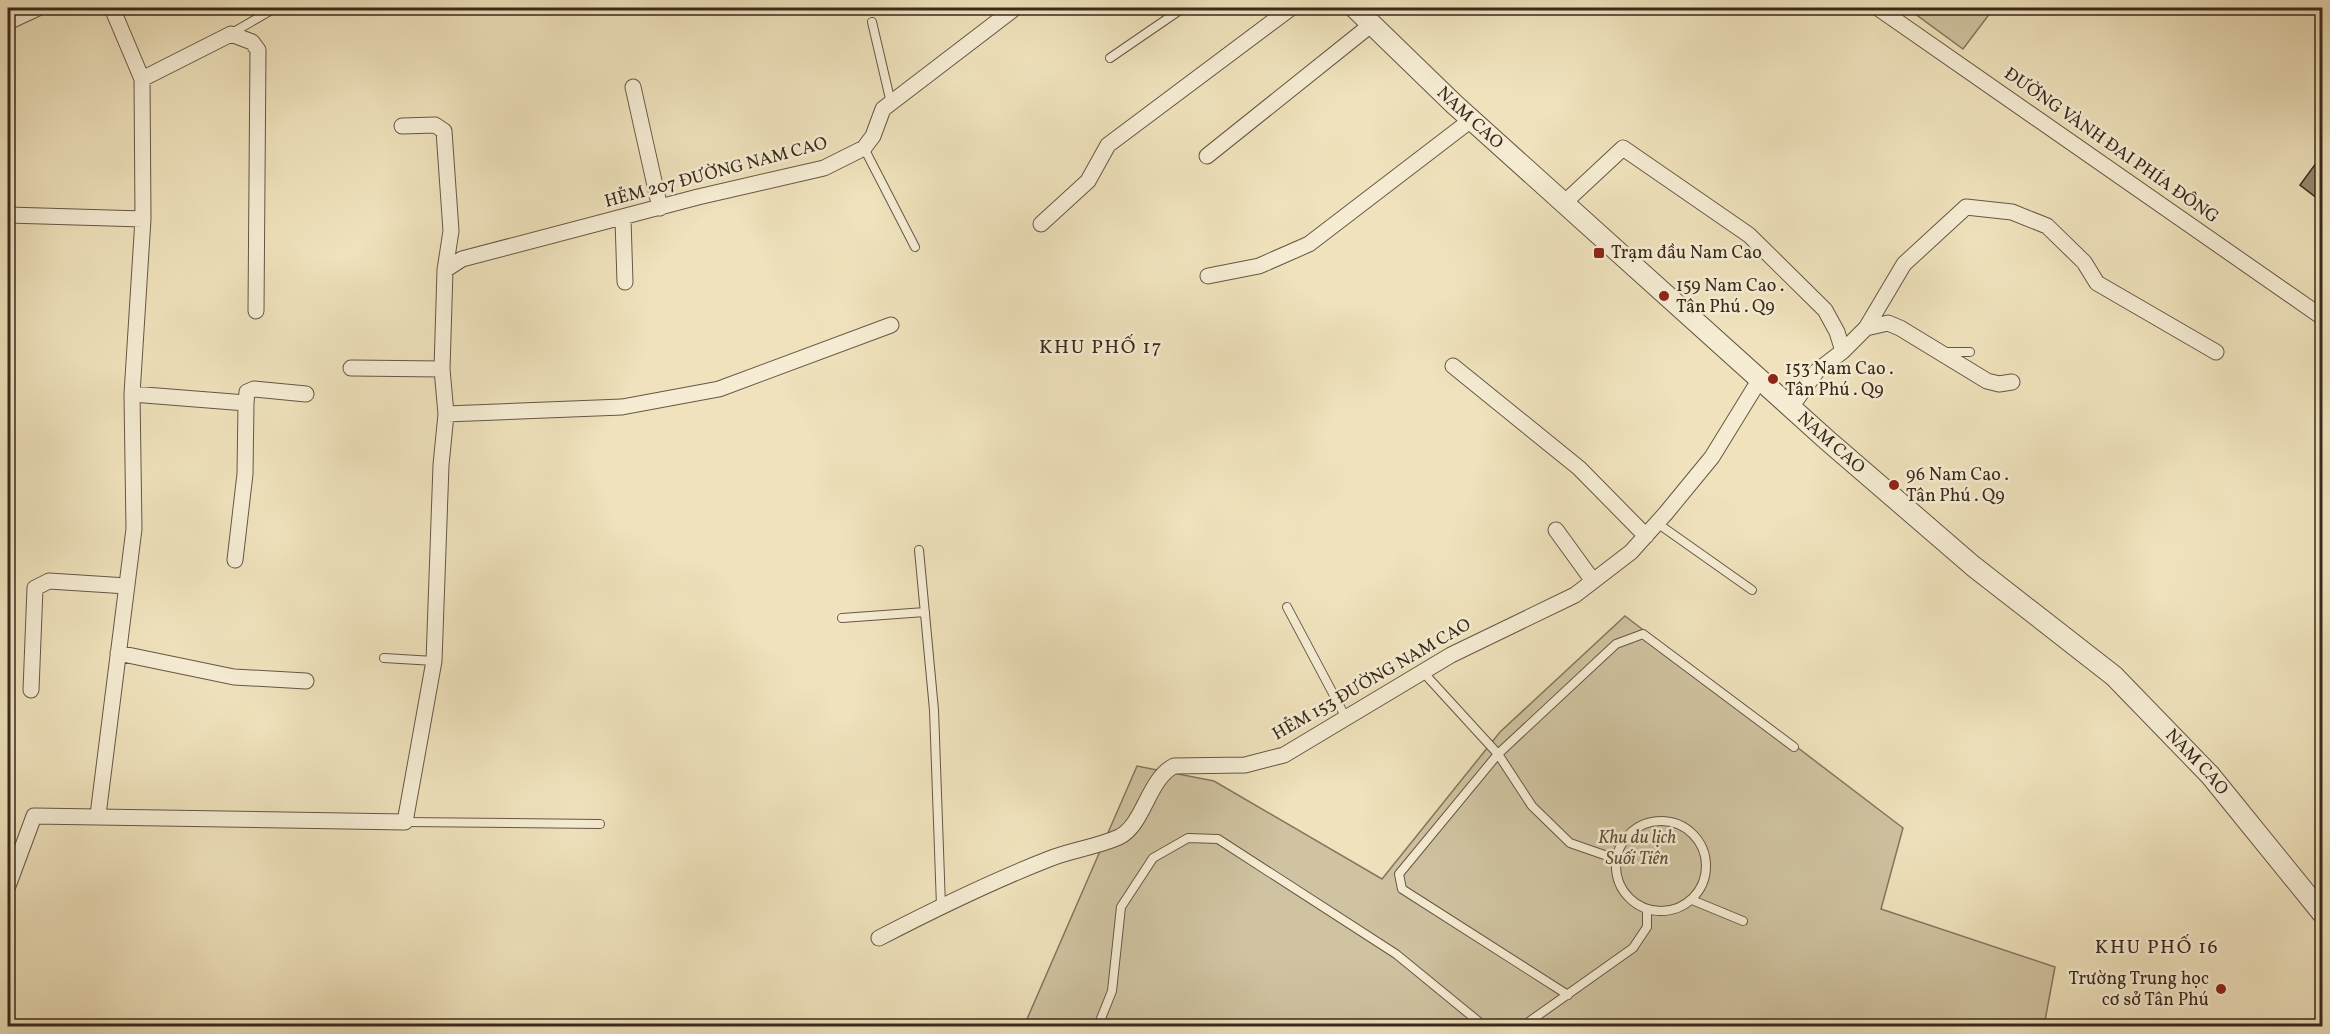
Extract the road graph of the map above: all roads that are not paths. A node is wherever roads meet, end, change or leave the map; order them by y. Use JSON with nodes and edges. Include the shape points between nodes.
{"nodes":[{"id":1,"x":38,"y":8,"type":"edge"},
{"id":2,"x":112,"y":8,"type":"edge"},
{"id":3,"x":275,"y":8,"type":"edge"},
{"id":4,"x":1015,"y":8,"type":"edge"},
{"id":5,"x":1183,"y":8,"type":"edge"},
{"id":6,"x":1291,"y":8,"type":"edge"},
{"id":7,"x":1355,"y":8,"type":"edge"},
{"id":8,"x":1878,"y":8,"type":"edge"},
{"id":9,"x":8,"y":22,"type":"edge"},
{"id":10,"x":872,"y":22,"type":"dead end"},
{"id":11,"x":1372,"y":24,"type":"junction"},
{"id":12,"x":231,"y":34,"type":"junction"},
{"id":13,"x":1110,"y":58,"type":"dead end"},
{"id":14,"x":142,"y":79,"type":"junction"},
{"id":15,"x":633,"y":87,"type":"dead end"},
{"id":16,"x":891,"y":103,"type":"junction"},
{"id":17,"x":1472,"y":120,"type":"junction"},
{"id":18,"x":402,"y":126,"type":"dead end"},
{"id":19,"x":864,"y":148,"type":"junction"},
{"id":20,"x":1207,"y":156,"type":"dead end"},
{"id":21,"x":1564,"y":203,"type":"junction"},
{"id":22,"x":660,"y":208,"type":"junction"},
{"id":23,"x":8,"y":215,"type":"edge"},
{"id":24,"x":143,"y":219,"type":"junction"},
{"id":25,"x":623,"y":219,"type":"junction"},
{"id":26,"x":1041,"y":224,"type":"dead end"},
{"id":27,"x":915,"y":247,"type":"dead end"},
{"id":28,"x":444,"y":270,"type":"junction"},
{"id":29,"x":1208,"y":276,"type":"dead end"},
{"id":30,"x":624,"y":282,"type":"dead end"},
{"id":31,"x":256,"y":311,"type":"dead end"},
{"id":32,"x":2322,"y":317,"type":"edge"},
{"id":33,"x":891,"y":325,"type":"dead end"},
{"id":34,"x":1866,"y":328,"type":"junction"},
{"id":35,"x":1843,"y":351,"type":"junction"},
{"id":36,"x":1939,"y":351,"type":"junction"},
{"id":37,"x":1970,"y":352,"type":"dead end"},
{"id":38,"x":2216,"y":352,"type":"dead end"},
{"id":39,"x":1453,"y":366,"type":"dead end"},
{"id":40,"x":351,"y":368,"type":"dead end"},
{"id":41,"x":442,"y":369,"type":"junction"},
{"id":42,"x":1760,"y":379,"type":"junction"},
{"id":43,"x":2012,"y":382,"type":"dead end"},
{"id":44,"x":132,"y":394,"type":"junction"},
{"id":45,"x":306,"y":394,"type":"dead end"},
{"id":46,"x":246,"y":404,"type":"junction"},
{"id":47,"x":1791,"y":407,"type":"junction"},
{"id":48,"x":446,"y":414,"type":"junction"},
{"id":49,"x":1657,"y":523,"type":"junction"},
{"id":50,"x":1556,"y":530,"type":"dead end"},
{"id":51,"x":1646,"y":536,"type":"junction"},
{"id":52,"x":919,"y":550,"type":"dead end"},
{"id":53,"x":235,"y":560,"type":"dead end"},
{"id":54,"x":1593,"y":581,"type":"junction"},
{"id":55,"x":127,"y":586,"type":"junction"},
{"id":56,"x":1752,"y":590,"type":"dead end"},
{"id":57,"x":1287,"y":607,"type":"dead end"},
{"id":58,"x":925,"y":612,"type":"junction"},
{"id":59,"x":842,"y":618,"type":"dead end"},
{"id":60,"x":118,"y":652,"type":"junction"},
{"id":61,"x":384,"y":658,"type":"dead end"},
{"id":62,"x":434,"y":661,"type":"junction"},
{"id":63,"x":1422,"y":671,"type":"junction"},
{"id":64,"x":306,"y":681,"type":"dead end"},
{"id":65,"x":31,"y":690,"type":"dead end"},
{"id":66,"x":1346,"y":718,"type":"junction"},
{"id":67,"x":1794,"y":747,"type":"dead end"},
{"id":68,"x":1498,"y":754,"type":"junction"},
{"id":69,"x":98,"y":815,"type":"junction"},
{"id":70,"x":405,"y":822,"type":"junction"},
{"id":71,"x":600,"y":824,"type":"dead end"},
{"id":72,"x":1616,"y":859,"type":"junction"},
{"id":73,"x":8,"y":886,"type":"edge"},
{"id":74,"x":1692,"y":900,"type":"junction"},
{"id":75,"x":941,"y":906,"type":"junction"},
{"id":76,"x":1647,"y":909,"type":"junction"},
{"id":77,"x":2322,"y":913,"type":"edge"},
{"id":78,"x":1743,"y":921,"type":"dead end"},
{"id":79,"x":879,"y":938,"type":"dead end"},
{"id":80,"x":1568,"y":995,"type":"junction"},
{"id":81,"x":1098,"y":1026,"type":"edge"},
{"id":82,"x":1484,"y":1026,"type":"edge"},
{"id":83,"x":1523,"y":1026,"type":"edge"}],
"edges":[{"from":1,"to":9,"type":"street"},
{"from":2,"to":14,"type":"street"},
{"from":3,"to":12,"type":"lane"},
{"from":4,"to":16,"type":"street"},
{"from":5,"to":13,"type":"lane"},
{"from":6,"to":26,"type":"street","via":[[1108,145],[1088,182]]},
{"from":7,"to":11,"type":"street","name":"NAM CAO"},
{"from":8,"to":32,"type":"street","name":"ĐƯỜNG VÀNH ĐAI PHÍA ĐÔNG"},
{"from":10,"to":16,"type":"lane"},
{"from":11,"to":17,"type":"street","name":"NAM CAO"},
{"from":11,"to":20,"type":"street"},
{"from":12,"to":14,"type":"street"},
{"from":12,"to":31,"type":"street","via":[[252,42],[258,50]]},
{"from":14,"to":24,"type":"street"},
{"from":15,"to":22,"type":"street"},
{"from":16,"to":19,"type":"street"},
{"from":17,"to":21,"type":"street","name":"NAM CAO"},
{"from":17,"to":29,"type":"street","via":[[1309,244],[1259,266]]},
{"from":18,"to":28,"type":"street","via":[[435,125],[445,135],[451,231]]},
{"from":19,"to":22,"type":"street","name":"HẺM 207 ĐƯỜNG NAM CAO","via":[[824,168]]},
{"from":19,"to":27,"type":"lane"},
{"from":21,"to":35,"type":"street","via":[[1623,148],[1749,235],[1825,310]]},
{"from":21,"to":42,"type":"street","name":"NAM CAO"},
{"from":22,"to":25,"type":"street","name":"HẺM 207 ĐƯỜNG NAM CAO"},
{"from":23,"to":24,"type":"street"},
{"from":24,"to":44,"type":"street"},
{"from":25,"to":28,"type":"street","name":"HẺM 207 ĐƯỜNG NAM CAO","via":[[462,259]]},
{"from":25,"to":30,"type":"street"},
{"from":28,"to":41,"type":"street"},
{"from":33,"to":48,"type":"street","via":[[719,389],[622,407]]},
{"from":34,"to":35,"type":"street"},
{"from":34,"to":36,"type":"street","via":[[1888,323]]},
{"from":34,"to":38,"type":"street","via":[[1904,264],[1966,207],[2012,212],[2047,225],[2084,262],[2097,283]]},
{"from":35,"to":47,"type":"street","via":[[1817,371]]},
{"from":36,"to":37,"type":"lane"},
{"from":36,"to":43,"type":"street","via":[[1987,381]]},
{"from":39,"to":51,"type":"street","via":[[1579,468]]},
{"from":40,"to":41,"type":"street"},
{"from":41,"to":48,"type":"street"},
{"from":42,"to":47,"type":"street","name":"NAM CAO"},
{"from":42,"to":49,"type":"street","name":"HẺM 153 ĐƯỜNG NAM CAO","via":[[1712,457]]},
{"from":44,"to":46,"type":"street"},
{"from":44,"to":55,"type":"street","via":[[134,529]]},
{"from":45,"to":46,"type":"street","via":[[254,388],[247,392]]},
{"from":46,"to":53,"type":"street","via":[[245,474]]},
{"from":47,"to":77,"type":"street","name":"NAM CAO","via":[[1973,566],[2114,676],[2210,775]]},
{"from":48,"to":62,"type":"street"},
{"from":49,"to":51,"type":"street","name":"HẺM 153 ĐƯỜNG NAM CAO"},
{"from":49,"to":56,"type":"lane"},
{"from":50,"to":54,"type":"street"},
{"from":51,"to":54,"type":"street","name":"HẺM 153 ĐƯỜNG NAM CAO"},
{"from":52,"to":58,"type":"lane"},
{"from":54,"to":63,"type":"street","name":"HẺM 153 ĐƯỜNG NAM CAO","via":[[1575,595]]},
{"from":55,"to":60,"type":"street"},
{"from":55,"to":65,"type":"street","via":[[49,581],[35,588]]},
{"from":57,"to":66,"type":"lane"},
{"from":58,"to":59,"type":"lane"},
{"from":58,"to":75,"type":"lane","via":[[934,710]]},
{"from":60,"to":64,"type":"street","via":[[234,677]]},
{"from":60,"to":69,"type":"street"},
{"from":61,"to":62,"type":"lane"},
{"from":62,"to":70,"type":"street"},
{"from":63,"to":66,"type":"street","name":"HẺM 153 ĐƯỜNG NAM CAO"},
{"from":63,"to":68,"type":"lane"},
{"from":66,"to":75,"type":"street","name":"HẺM 153 ĐƯỜNG NAM CAO","via":[[1284,755],[1245,765],[1174,766],[1164,771],[1120,836],[973,889]]},
{"from":67,"to":68,"type":"lane","via":[[1643,634],[1616,644]]},
{"from":68,"to":72,"type":"lane","via":[[1532,806],[1570,843]]},
{"from":68,"to":80,"type":"lane","via":[[1399,874],[1398,882],[1402,889]]},
{"from":69,"to":70,"type":"street"},
{"from":69,"to":73,"type":"street","via":[[34,816]]},
{"from":70,"to":71,"type":"lane"},
{"from":72,"to":74,"type":"lane","via":[[1630,832],[1644,823],[1676,822],[1700,842],[1707,864],[1702,887]]},
{"from":72,"to":76,"type":"lane","via":[[1616,875],[1622,890]]},
{"from":74,"to":76,"type":"lane","via":[[1671,910]]},
{"from":74,"to":78,"type":"lane"},
{"from":75,"to":79,"type":"street","name":"HẺM 153 ĐƯỜNG NAM CAO"},
{"from":76,"to":80,"type":"lane","via":[[1647,927],[1633,948]]},
{"from":80,"to":83,"type":"lane"},
{"from":81,"to":82,"type":"lane","via":[[1112,991],[1121,907],[1153,858],[1188,838],[1218,839],[1396,954]]}]}
